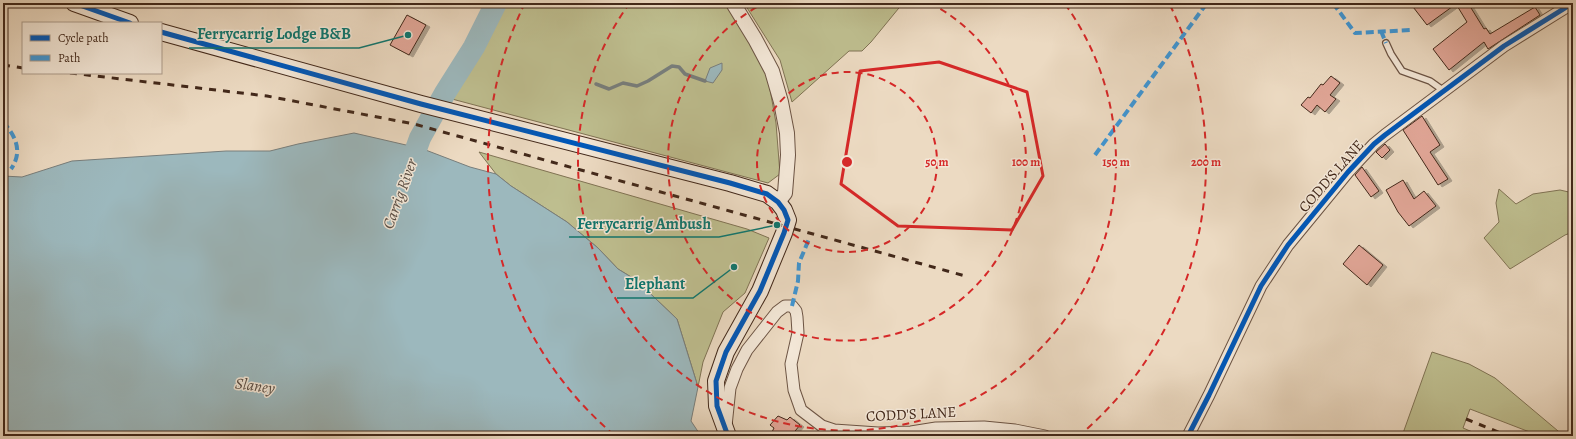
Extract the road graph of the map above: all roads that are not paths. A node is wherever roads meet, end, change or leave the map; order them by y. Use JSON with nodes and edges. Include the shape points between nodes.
{"nodes":[{"id":1,"x":74,"y":3,"type":"edge"},
{"id":2,"x":733,"y":3,"type":"edge"},
{"id":3,"x":1573,"y":4,"type":"edge"},
{"id":4,"x":127,"y":22,"type":"edge"},
{"id":5,"x":162,"y":32,"type":"edge"},
{"id":6,"x":1386,"y":43,"type":"dead end"},
{"id":7,"x":1444,"y":91,"type":"junction"},
{"id":8,"x":778,"y":202,"type":"junction"},
{"id":9,"x":727,"y":433,"type":"edge"},
{"id":10,"x":1045,"y":436,"type":"edge"},
{"id":11,"x":1188,"y":436,"type":"edge"}],
"edges":[{"from":1,"to":4,"type":"main road"},
{"from":2,"to":8,"type":"street","via":[[772,71],[781,102],[788,156],[785,194]]},
{"from":3,"to":7,"type":"street","name":"CODD'S LANE","via":[[1504,46]]},
{"from":5,"to":8,"type":"main road","via":[[421,104],[730,183],[767,194]]},
{"from":6,"to":7,"type":"lane","via":[[1402,71],[1430,81]]},
{"from":7,"to":11,"type":"street","name":"CODD'S LANE","via":[[1374,144],[1288,245],[1261,286]]},
{"from":8,"to":9,"type":"main road","via":[[788,220],[784,233],[760,292],[726,352],[716,381],[717,406]]},
{"from":9,"to":10,"type":"street","name":"CODD'S LANE","via":[[730,388],[737,369],[747,350],[777,312],[785,306],[792,306],[796,311],[798,333],[791,364],[794,390],[801,410],[822,426],[834,430],[878,433],[984,427]]}]}
